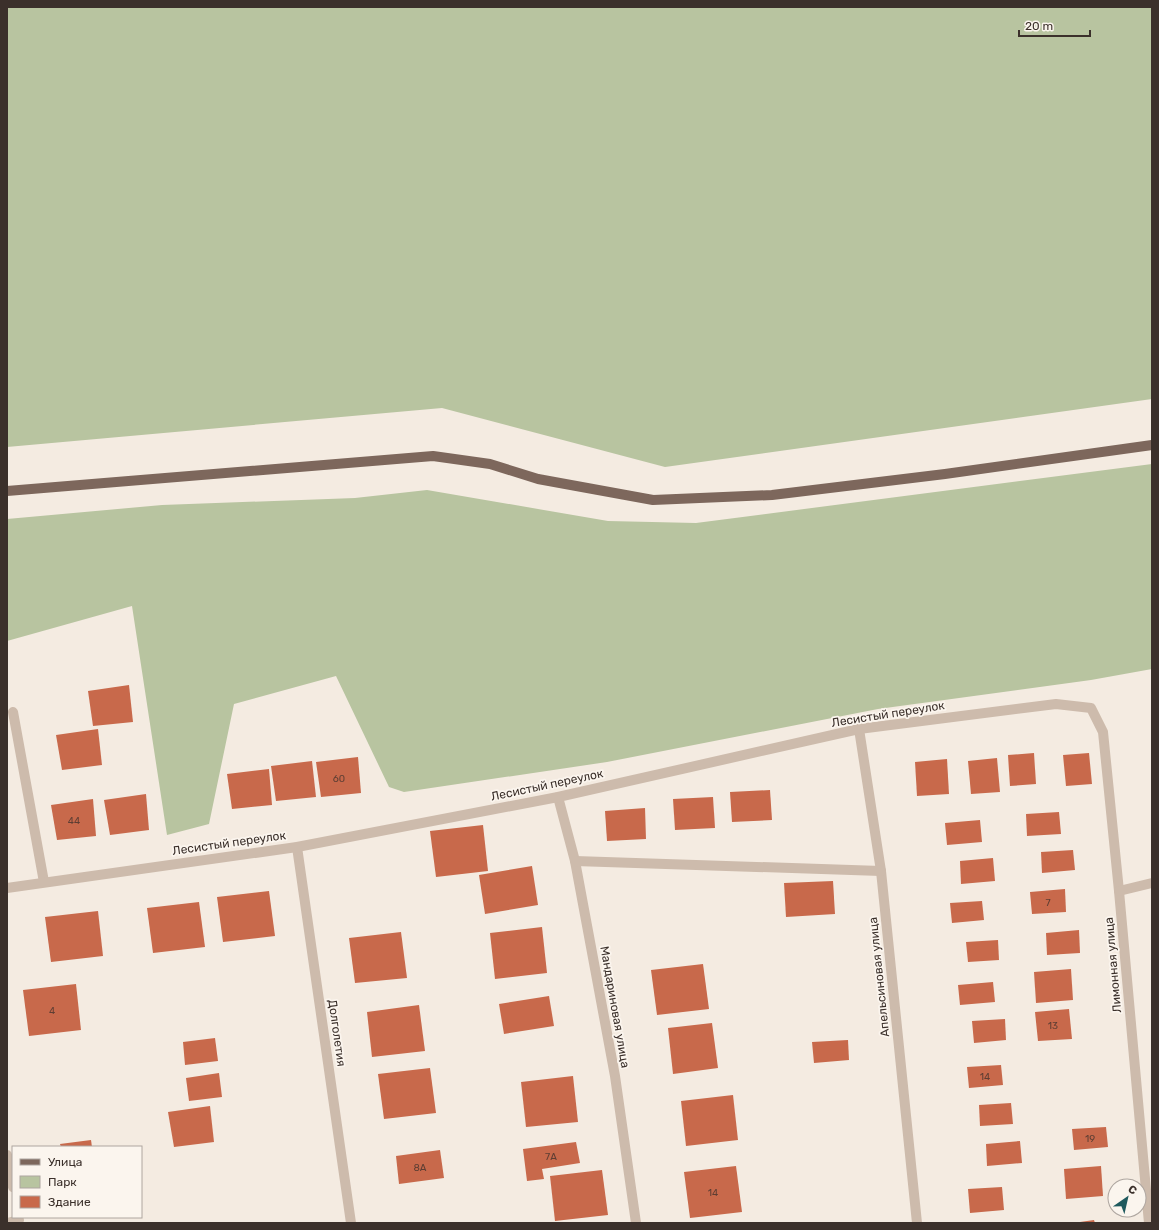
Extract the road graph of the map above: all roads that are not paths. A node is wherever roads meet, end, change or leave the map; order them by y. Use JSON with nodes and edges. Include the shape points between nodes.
{"nodes":[{"id":1,"x":1152,"y":445,"type":"edge"},
{"id":2,"x":7,"y":491,"type":"edge"},
{"id":3,"x":1091,"y":708,"type":"joint"},
{"id":4,"x":13,"y":712,"type":"dead end"},
{"id":5,"x":859,"y":729,"type":"junction"},
{"id":6,"x":558,"y":797,"type":"junction"},
{"id":7,"x":297,"y":847,"type":"junction"},
{"id":8,"x":575,"y":861,"type":"junction"},
{"id":9,"x":881,"y":871,"type":"junction"},
{"id":10,"x":44,"y":882,"type":"junction"},
{"id":11,"x":1152,"y":883,"type":"edge"},
{"id":12,"x":7,"y":888,"type":"edge"},
{"id":13,"x":1119,"y":891,"type":"junction"},
{"id":14,"x":7,"y":1155,"type":"edge"},
{"id":15,"x":12,"y":1182,"type":"edge"},
{"id":16,"x":19,"y":1220,"type":"edge"},
{"id":17,"x":7,"y":1223,"type":"edge"},
{"id":18,"x":351,"y":1223,"type":"edge"},
{"id":19,"x":636,"y":1223,"type":"edge"},
{"id":20,"x":917,"y":1223,"type":"edge"},
{"id":21,"x":1148,"y":1223,"type":"edge"}],
"edges":[{"from":1,"to":2,"type":"main road","via":[[772,495],[669,500],[653,500],[594,490],[538,479],[490,464],[433,456]]},
{"from":3,"to":5,"type":"street","name":"Лесистый переулок","via":[[1056,704]]},
{"from":3,"to":13,"type":"street","name":"Лимонная улица","via":[[1103,732]]},
{"from":4,"to":10,"type":"street"},
{"from":5,"to":6,"type":"street","name":"Лесистый переулок"},
{"from":5,"to":9,"type":"street","name":"Апельсиновая улица"},
{"from":6,"to":7,"type":"street","name":"Лесистый переулок"},
{"from":6,"to":8,"type":"street","name":"Мандариновая улица"},
{"from":7,"to":10,"type":"street","name":"Лесистый переулок"},
{"from":7,"to":18,"type":"street","name":"Долголетия"},
{"from":8,"to":9,"type":"street"},
{"from":8,"to":19,"type":"street","name":"Мандариновая улица","via":[[615,1076]]},
{"from":9,"to":20,"type":"street","name":"Апельсиновая улица"},
{"from":10,"to":12,"type":"street","name":"Лесистый переулок"},
{"from":11,"to":13,"type":"street"},
{"from":13,"to":21,"type":"street","name":"Лимонная улица"},
{"from":14,"to":15,"type":"street"},
{"from":16,"to":17,"type":"street"}]}
